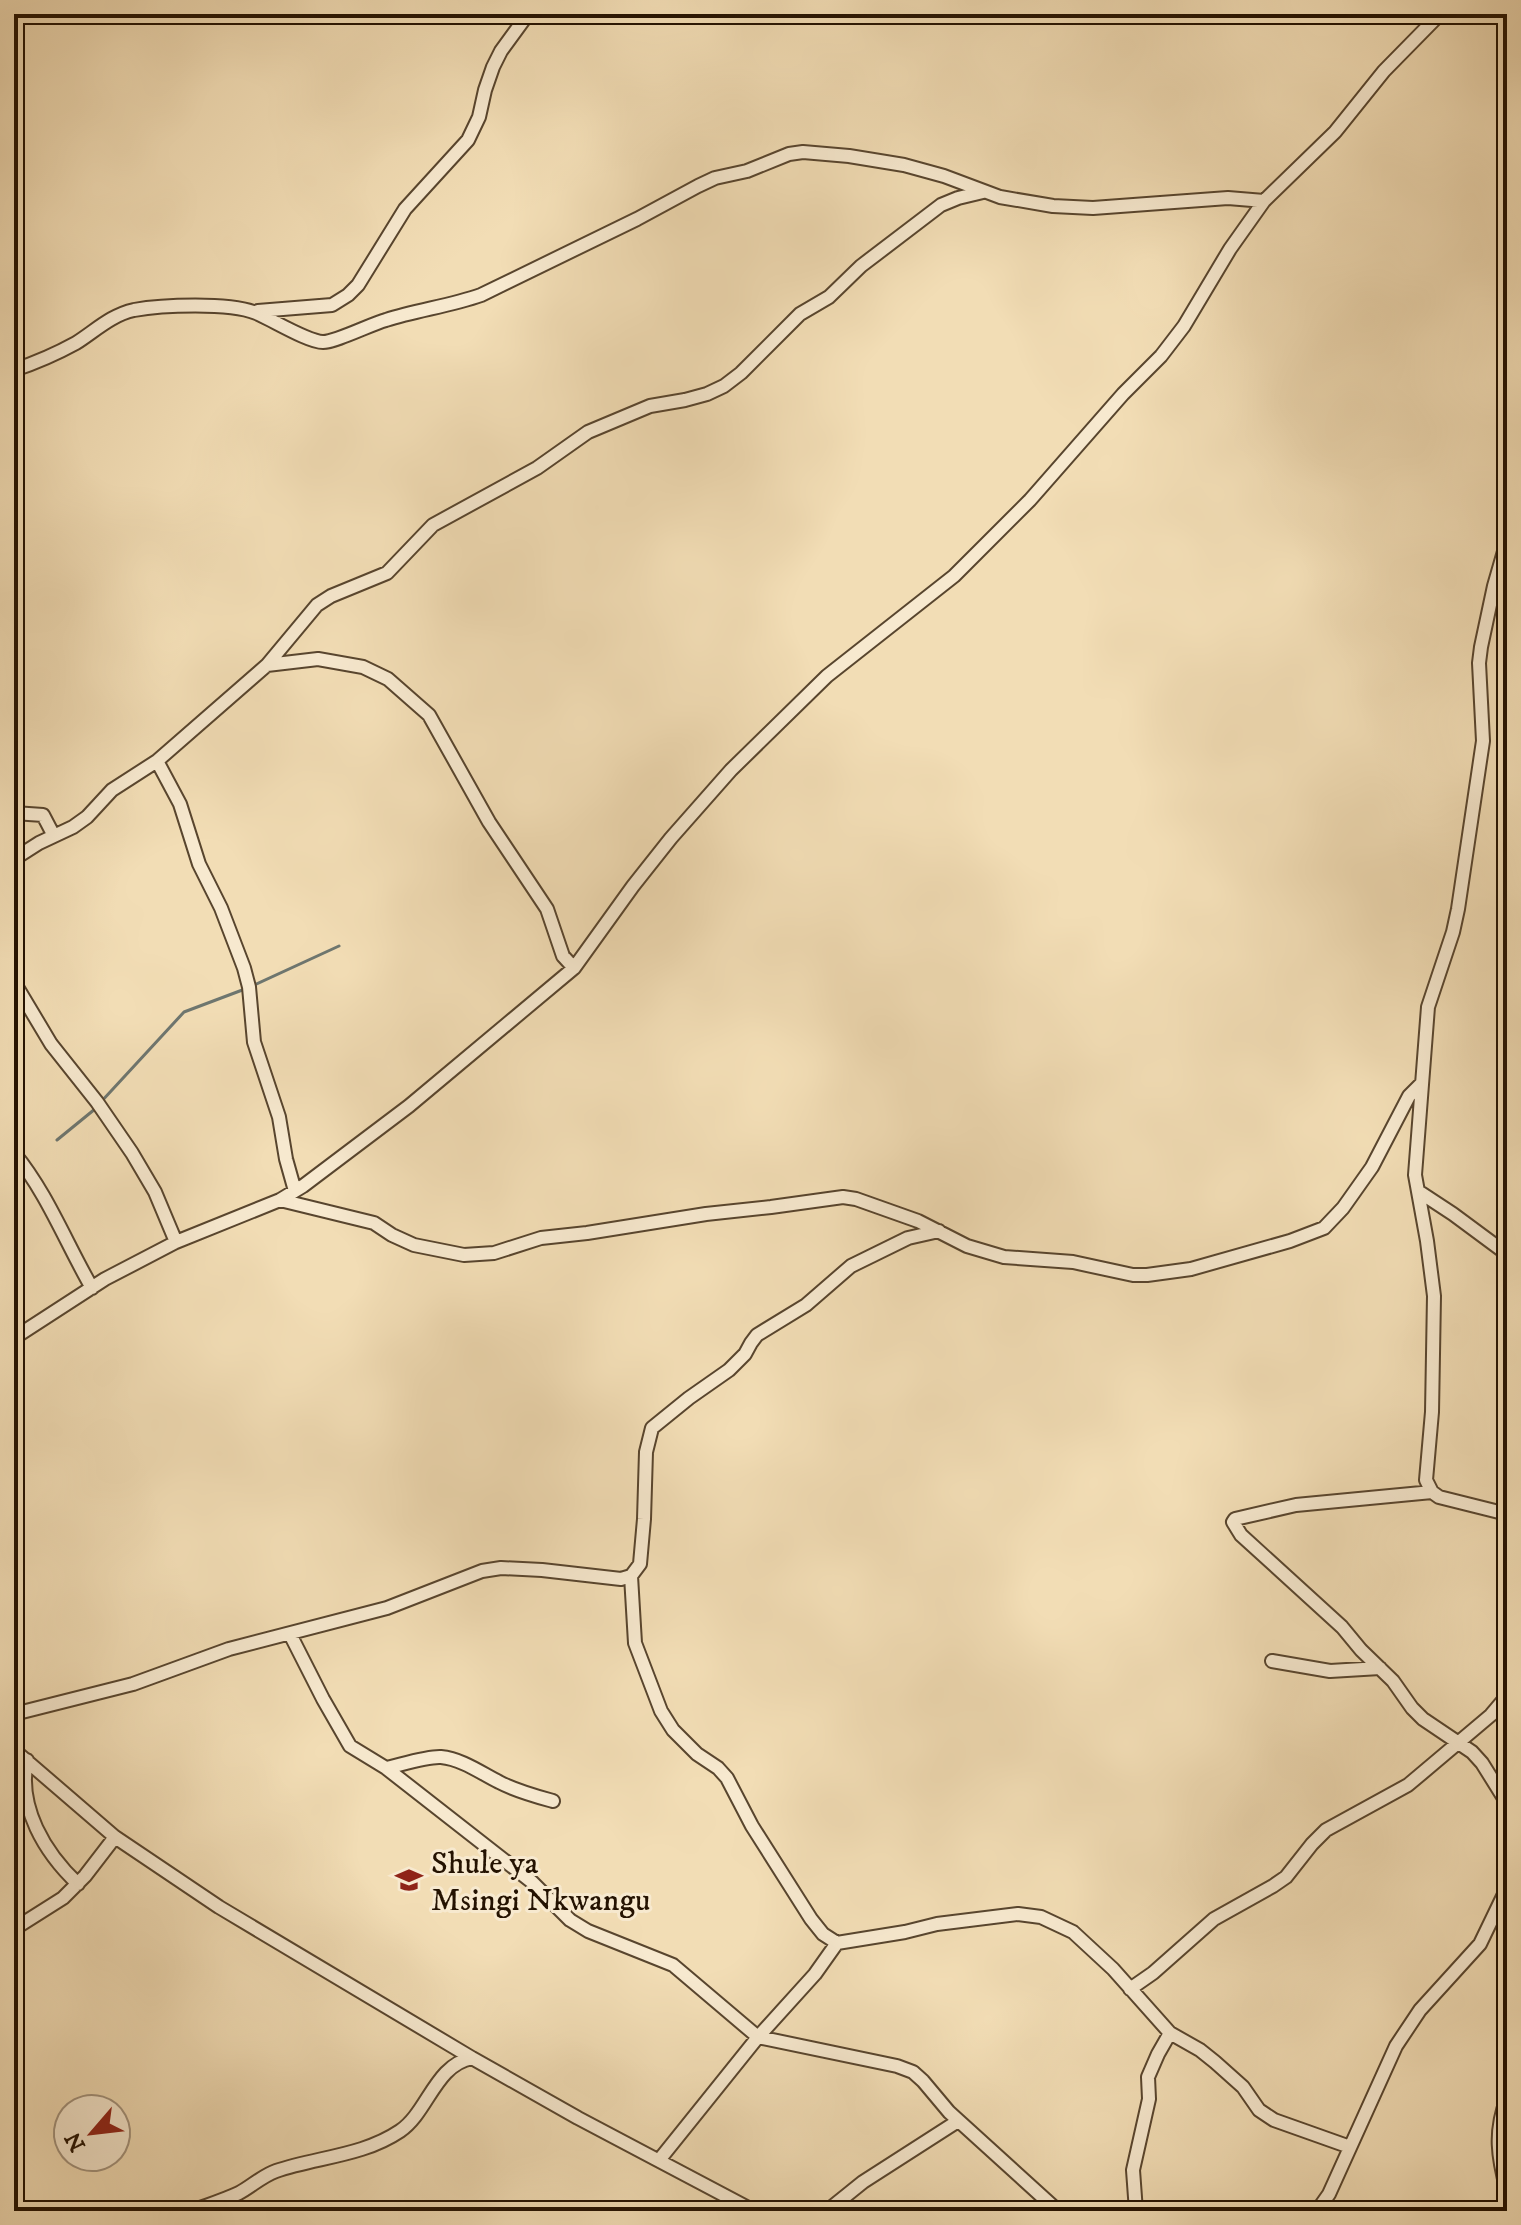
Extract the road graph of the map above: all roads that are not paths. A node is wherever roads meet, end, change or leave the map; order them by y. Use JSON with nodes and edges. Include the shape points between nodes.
{"nodes":[{"id":1,"x":528,"y":14,"type":"edge"},
{"id":2,"x":1440,"y":14,"type":"edge"},
{"id":3,"x":983,"y":192,"type":"junction"},
{"id":4,"x":1264,"y":201,"type":"junction"},
{"id":5,"x":251,"y":311,"type":"junction"},
{"id":6,"x":14,"y":370,"type":"edge"},
{"id":7,"x":1507,"y":541,"type":"edge"},
{"id":8,"x":267,"y":665,"type":"junction"},
{"id":9,"x":157,"y":761,"type":"junction"},
{"id":10,"x":14,"y":813,"type":"edge"},
{"id":11,"x":54,"y":836,"type":"junction"},
{"id":12,"x":14,"y":859,"type":"edge"},
{"id":13,"x":574,"y":968,"type":"junction"},
{"id":14,"x":14,"y":982,"type":"edge"},
{"id":15,"x":1422,"y":1083,"type":"junction"},
{"id":16,"x":14,"y":1153,"type":"edge"},
{"id":17,"x":295,"y":1191,"type":"junction"},
{"id":18,"x":1418,"y":1191,"type":"junction"},
{"id":19,"x":280,"y":1200,"type":"junction"},
{"id":20,"x":939,"y":1231,"type":"junction"},
{"id":21,"x":176,"y":1242,"type":"junction"},
{"id":22,"x":1507,"y":1254,"type":"edge"},
{"id":23,"x":92,"y":1288,"type":"junction"},
{"id":24,"x":14,"y":1338,"type":"edge"},
{"id":25,"x":1432,"y":1492,"type":"junction"},
{"id":26,"x":1507,"y":1514,"type":"edge"},
{"id":27,"x":631,"y":1576,"type":"junction"},
{"id":28,"x":290,"y":1634,"type":"junction"},
{"id":29,"x":1272,"y":1661,"type":"dead end"},
{"id":30,"x":1380,"y":1668,"type":"junction"},
{"id":31,"x":1507,"y":1700,"type":"edge"},
{"id":32,"x":14,"y":1714,"type":"edge"},
{"id":33,"x":1458,"y":1742,"type":"junction"},
{"id":34,"x":14,"y":1750,"type":"edge"},
{"id":35,"x":27,"y":1760,"type":"junction"},
{"id":36,"x":386,"y":1768,"type":"junction"},
{"id":37,"x":553,"y":1801,"type":"dead end"},
{"id":38,"x":1507,"y":1803,"type":"edge"},
{"id":39,"x":115,"y":1837,"type":"junction"},
{"id":40,"x":78,"y":1884,"type":"junction"},
{"id":41,"x":1507,"y":1888,"type":"edge"},
{"id":42,"x":14,"y":1929,"type":"edge"},
{"id":43,"x":837,"y":1943,"type":"junction"},
{"id":44,"x":1130,"y":1989,"type":"junction"},
{"id":45,"x":1170,"y":2033,"type":"junction"},
{"id":46,"x":758,"y":2037,"type":"junction"},
{"id":47,"x":472,"y":2058,"type":"junction"},
{"id":48,"x":1507,"y":2098,"type":"edge"},
{"id":49,"x":958,"y":2121,"type":"junction"},
{"id":50,"x":1350,"y":2147,"type":"junction"},
{"id":51,"x":660,"y":2159,"type":"junction"},
{"id":52,"x":1507,"y":2191,"type":"edge"},
{"id":53,"x":192,"y":2211,"type":"edge"},
{"id":54,"x":754,"y":2211,"type":"edge"},
{"id":55,"x":827,"y":2211,"type":"edge"},
{"id":56,"x":1058,"y":2211,"type":"edge"},
{"id":57,"x":1136,"y":2211,"type":"edge"},
{"id":58,"x":1317,"y":2211,"type":"edge"}],
"edges":[{"from":1,"to":5,"type":"street","via":[[493,67],[468,140],[405,209],[358,285],[332,305]]},
{"from":2,"to":4,"type":"street","via":[[1335,132]]},
{"from":3,"to":4,"type":"street","via":[[1072,209],[1206,199]]},
{"from":3,"to":5,"type":"street","via":[[904,165],[815,152],[789,154],[715,178],[481,295],[385,320],[330,341],[318,341]]},
{"from":3,"to":8,"type":"street","via":[[941,205],[829,297],[800,314],[724,386],[650,406],[588,432],[537,468],[442,519],[387,573],[317,605]]},
{"from":4,"to":13,"type":"street","via":[[1161,356],[971,560],[827,676],[731,770],[652,862]]},
{"from":5,"to":6,"type":"street","via":[[206,306],[134,310]]},
{"from":7,"to":15,"type":"street","via":[[1481,647],[1483,741],[1455,920],[1428,1007]]},
{"from":8,"to":9,"type":"street"},
{"from":8,"to":13,"type":"street","via":[[318,659],[363,667],[388,679],[429,715],[489,822],[547,909],[563,956]]},
{"from":9,"to":11,"type":"street","via":[[112,790],[78,824]]},
{"from":9,"to":17,"type":"street","via":[[180,804],[199,864],[244,968],[254,1042],[279,1117]]},
{"from":10,"to":11,"type":"street","via":[[43,815]]},
{"from":11,"to":12,"type":"street"},
{"from":13,"to":17,"type":"street","via":[[409,1106]]},
{"from":14,"to":21,"type":"street","via":[[155,1192]]},
{"from":15,"to":18,"type":"street"},
{"from":15,"to":20,"type":"street","via":[[1409,1096],[1372,1167],[1343,1208],[1324,1228],[1290,1241],[1191,1269],[1133,1275],[1073,1262],[1004,1257]]},
{"from":16,"to":23,"type":"street","via":[[42,1192]]},
{"from":17,"to":19,"type":"street"},
{"from":18,"to":22,"type":"street"},
{"from":18,"to":25,"type":"street","via":[[1434,1296],[1426,1470]]},
{"from":19,"to":20,"type":"street","via":[[374,1223],[414,1245],[464,1255],[616,1226],[843,1197]]},
{"from":19,"to":21,"type":"street"},
{"from":20,"to":27,"type":"street","via":[[908,1238],[851,1266],[806,1305],[757,1335],[729,1370],[652,1428],[646,1452],[643,1544],[640,1564]]},
{"from":21,"to":23,"type":"street"},
{"from":23,"to":24,"type":"street"},
{"from":25,"to":26,"type":"street"},
{"from":25,"to":30,"type":"street","via":[[1296,1505],[1233,1522]]},
{"from":27,"to":28,"type":"street","via":[[482,1571],[387,1608]]},
{"from":27,"to":43,"type":"street","via":[[635,1643],[661,1711],[673,1730],[727,1778],[786,1881],[823,1934]]},
{"from":28,"to":32,"type":"street","via":[[229,1649],[133,1684]]},
{"from":28,"to":36,"type":"street","via":[[350,1746]]},
{"from":29,"to":30,"type":"street","via":[[1330,1671]]},
{"from":30,"to":33,"type":"street","via":[[1412,1708]]},
{"from":31,"to":33,"type":"street"},
{"from":33,"to":38,"type":"street","via":[[1482,1763]]},
{"from":33,"to":44,"type":"street","via":[[1408,1785],[1326,1830],[1286,1877],[1214,1919]]},
{"from":34,"to":35,"type":"street"},
{"from":35,"to":39,"type":"street"},
{"from":35,"to":40,"type":"street","via":[[25,1794],[31,1813],[54,1858]]},
{"from":36,"to":37,"type":"street","via":[[445,1757]]},
{"from":36,"to":46,"type":"street","via":[[532,1882],[570,1920],[673,1965]]},
{"from":39,"to":40,"type":"street"},
{"from":39,"to":47,"type":"street","via":[[219,1907]]},
{"from":40,"to":42,"type":"street"},
{"from":41,"to":50,"type":"street","via":[[1480,1944],[1401,2036]]},
{"from":43,"to":44,"type":"street","via":[[951,1922],[1018,1914],[1041,1917],[1073,1932]]},
{"from":43,"to":46,"type":"street"},
{"from":44,"to":45,"type":"street"},
{"from":45,"to":50,"type":"street","via":[[1215,2062],[1274,2120]]},
{"from":45,"to":57,"type":"street","via":[[1148,2077],[1149,2099],[1133,2170]]},
{"from":46,"to":49,"type":"street","via":[[913,2072]]},
{"from":46,"to":51,"type":"street"},
{"from":47,"to":51,"type":"street"},
{"from":47,"to":53,"type":"street","via":[[450,2069],[407,2126],[389,2138],[275,2172]]},
{"from":48,"to":52,"type":"street","via":[[1498,2130]]},
{"from":49,"to":55,"type":"street"},
{"from":49,"to":56,"type":"street"},
{"from":50,"to":58,"type":"street"},
{"from":51,"to":54,"type":"street"}]}
